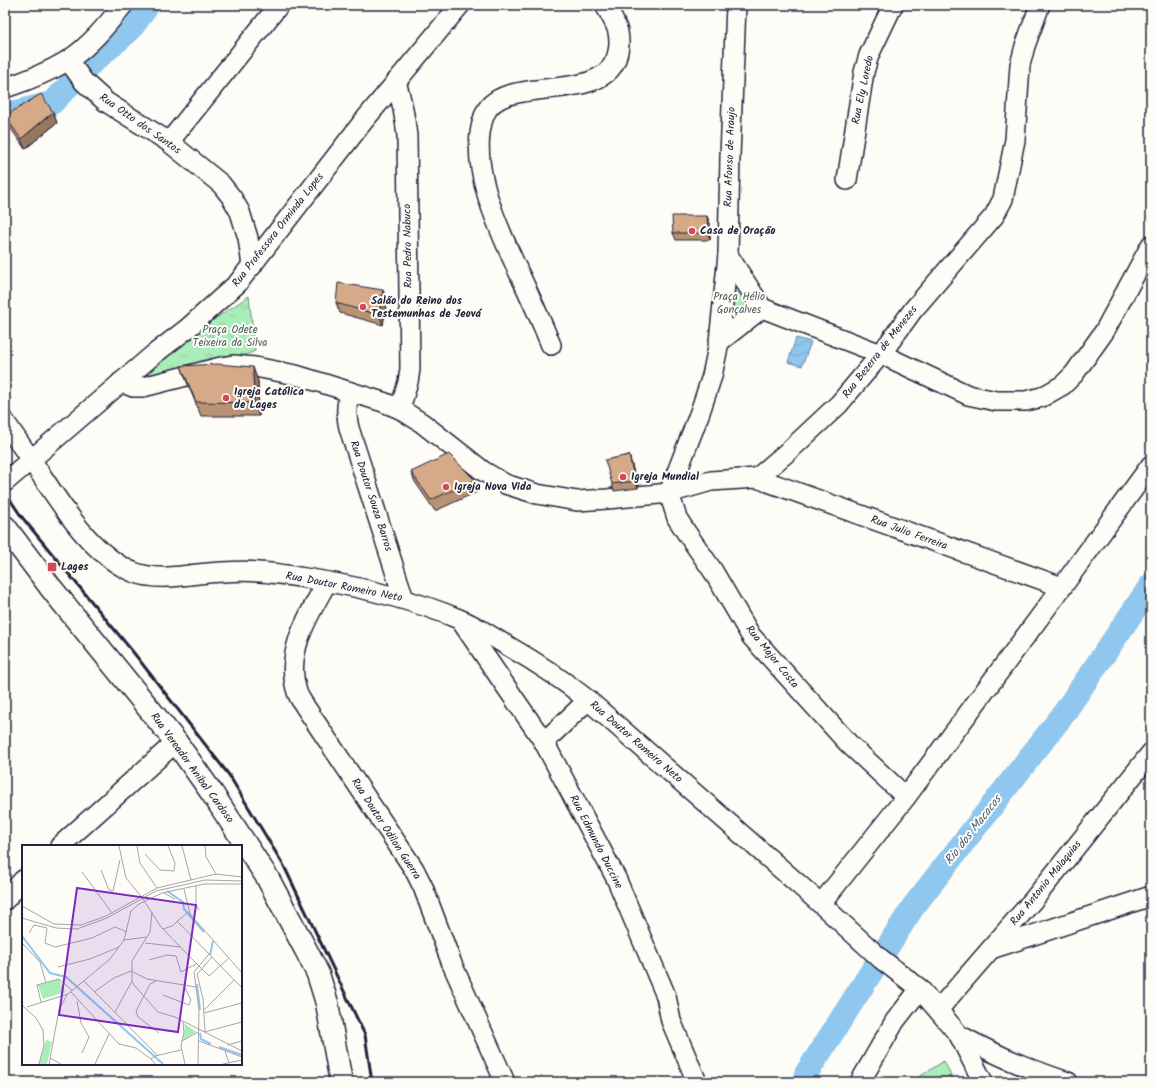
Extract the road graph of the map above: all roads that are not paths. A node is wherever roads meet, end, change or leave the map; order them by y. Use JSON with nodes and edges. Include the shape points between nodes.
{"nodes":[{"id":1,"x":123,"y":5,"type":"edge"},
{"id":2,"x":280,"y":5,"type":"edge"},
{"id":3,"x":460,"y":5,"type":"edge"},
{"id":4,"x":605,"y":5,"type":"edge"},
{"id":5,"x":736,"y":5,"type":"edge"},
{"id":6,"x":893,"y":5,"type":"edge"},
{"id":7,"x":1040,"y":5,"type":"edge"},
{"id":8,"x":75,"y":70,"type":"junction"},
{"id":9,"x":396,"y":82,"type":"junction"},
{"id":10,"x":5,"y":88,"type":"edge"},
{"id":11,"x":169,"y":142,"type":"junction"},
{"id":12,"x":847,"y":180,"type":"dead end"},
{"id":13,"x":1151,"y":245,"type":"edge"},
{"id":14,"x":728,"y":255,"type":"junction"},
{"id":15,"x":252,"y":266,"type":"junction"},
{"id":16,"x":762,"y":308,"type":"junction"},
{"id":17,"x":719,"y":342,"type":"junction"},
{"id":18,"x":551,"y":344,"type":"dead end"},
{"id":19,"x":881,"y":354,"type":"junction"},
{"id":20,"x":121,"y":382,"type":"junction"},
{"id":21,"x":350,"y":392,"type":"junction"},
{"id":22,"x":400,"y":409,"type":"junction"},
{"id":23,"x":5,"y":422,"type":"edge"},
{"id":24,"x":31,"y":460,"type":"junction"},
{"id":25,"x":1151,"y":465,"type":"edge"},
{"id":26,"x":757,"y":478,"type":"junction"},
{"id":27,"x":5,"y":482,"type":"edge"},
{"id":28,"x":669,"y":493,"type":"junction"},
{"id":29,"x":5,"y":527,"type":"edge"},
{"id":30,"x":327,"y":582,"type":"junction"},
{"id":31,"x":1062,"y":588,"type":"junction"},
{"id":32,"x":404,"y":599,"type":"junction"},
{"id":33,"x":461,"y":620,"type":"junction"},
{"id":34,"x":588,"y":700,"type":"junction"},
{"id":35,"x":176,"y":742,"type":"junction"},
{"id":36,"x":544,"y":742,"type":"junction"},
{"id":37,"x":1151,"y":753,"type":"edge"},
{"id":38,"x":906,"y":798,"type":"junction"},
{"id":39,"x":61,"y":845,"type":"edge"},
{"id":40,"x":22,"y":881,"type":"edge"},
{"id":41,"x":1151,"y":896,"type":"edge"},
{"id":42,"x":5,"y":900,"type":"edge"},
{"id":43,"x":821,"y":904,"type":"junction"},
{"id":44,"x":990,"y":950,"type":"junction"},
{"id":45,"x":920,"y":989,"type":"junction"},
{"id":46,"x":938,"y":1010,"type":"junction"},
{"id":47,"x":960,"y":1035,"type":"junction"},
{"id":48,"x":341,"y":1082,"type":"edge"},
{"id":49,"x":505,"y":1082,"type":"edge"},
{"id":50,"x":697,"y":1082,"type":"edge"},
{"id":51,"x":860,"y":1082,"type":"edge"},
{"id":52,"x":984,"y":1082,"type":"edge"},
{"id":53,"x":1068,"y":1082,"type":"edge"}],
"edges":[{"from":1,"to":8,"type":"street","via":[[90,42]]},
{"from":2,"to":11,"type":"street"},
{"from":3,"to":9,"type":"street","name":"Rua Professora Orminda Lopes"},
{"from":4,"to":18,"type":"street","via":[[618,31],[620,47],[614,63],[606,74],[589,82],[556,89],[507,95],[487,110],[481,130],[482,172],[493,214]]},
{"from":5,"to":14,"type":"street","name":"Rua Afonso de Araujo"},
{"from":6,"to":12,"type":"street","name":"Rua Ely Loredo","via":[[867,61]]},
{"from":7,"to":19,"type":"street","name":"Rua Bezerra de Menezes","via":[[1020,66],[1015,140],[1003,199],[994,216],[913,310]]},
{"from":8,"to":10,"type":"street","via":[[47,72]]},
{"from":8,"to":11,"type":"street","name":"Rua Otto dos Santos","via":[[106,102]]},
{"from":9,"to":15,"type":"street","name":"Rua Professora Orminda Lopes"},
{"from":9,"to":22,"type":"street","name":"Rua Pedro Nabuco","via":[[405,116],[410,369]]},
{"from":11,"to":15,"type":"street","name":"Rua Otto dos Santos","via":[[220,184],[232,198],[245,226]]},
{"from":13,"to":19,"type":"street","via":[[1104,332],[1074,374],[1063,385],[1042,397],[1026,401],[996,401],[968,395]]},
{"from":14,"to":16,"type":"street"},
{"from":14,"to":17,"type":"street","name":"Rua Afonso de Araujo"},
{"from":15,"to":20,"type":"street","name":"Rua Professora Orminda Lopes","via":[[221,300]]},
{"from":16,"to":17,"type":"street"},
{"from":16,"to":19,"type":"street"},
{"from":17,"to":28,"type":"street","name":"Rua Afonso de Araujo","via":[[712,376]]},
{"from":19,"to":26,"type":"street","name":"Rua Bezerra de Menezes","via":[[839,404]]},
{"from":20,"to":21,"type":"street","via":[[133,387],[143,387],[221,367],[244,366],[296,375]]},
{"from":20,"to":24,"type":"street","name":"Rua Professora Orminda Lopes"},
{"from":21,"to":22,"type":"street"},
{"from":21,"to":32,"type":"street","name":"Rua Doutor Souza Barros","via":[[346,415],[349,428]]},
{"from":22,"to":28,"type":"street","via":[[422,422],[483,472],[505,484],[537,494],[577,501]]},
{"from":23,"to":24,"type":"street","name":"Rua Doutor Romeiro Neto"},
{"from":24,"to":27,"type":"street"},
{"from":24,"to":30,"type":"street","name":"Rua Doutor Romeiro Neto","via":[[66,512],[85,534],[108,556],[133,572],[155,578],[262,572]]},
{"from":25,"to":31,"type":"street"},
{"from":26,"to":28,"type":"street","via":[[711,481]]},
{"from":26,"to":31,"type":"street","name":"Rua Julio Ferreira"},
{"from":28,"to":38,"type":"street","name":"Rua Major Costa","via":[[680,522],[713,571],[751,636],[848,744]]},
{"from":29,"to":35,"type":"main road","name":"Rua Vereador Anibal Cardoso"},
{"from":30,"to":32,"type":"street","name":"Rua Doutor Romeiro Neto"},
{"from":30,"to":49,"type":"street","name":"Rua Doutor Odilon Guerra","via":[[297,643],[294,678],[298,693],[414,869],[452,964]]},
{"from":31,"to":38,"type":"street"},
{"from":32,"to":33,"type":"street","name":"Rua Doutor Romeiro Neto"},
{"from":33,"to":34,"type":"street","name":"Rua Doutor Romeiro Neto","via":[[539,664]]},
{"from":33,"to":36,"type":"street","name":"Rua Edmundo Duccine"},
{"from":34,"to":36,"type":"street"},
{"from":34,"to":43,"type":"street","name":"Rua Doutor Romeiro Neto"},
{"from":35,"to":39,"type":"street"},
{"from":35,"to":48,"type":"main road","name":"Rua Vereador Anibal Cardoso","via":[[252,852],[318,974],[327,1004]]},
{"from":36,"to":50,"type":"street","name":"Rua Edmundo Duccine","via":[[616,878],[666,996],[671,1021]]},
{"from":37,"to":44,"type":"street","name":"Rua Antonio Malaquias"},
{"from":38,"to":43,"type":"street"},
{"from":40,"to":42,"type":"street"},
{"from":41,"to":44,"type":"street"},
{"from":43,"to":45,"type":"street","name":"Rua Doutor Romeiro Neto","via":[[881,959]]},
{"from":44,"to":46,"type":"street","name":"Rua Antonio Malaquias"},
{"from":45,"to":46,"type":"street","name":"Rua Doutor Romeiro Neto"},
{"from":45,"to":51,"type":"street","via":[[895,1021]]},
{"from":46,"to":47,"type":"street","name":"Rua Doutor Romeiro Neto"},
{"from":47,"to":52,"type":"street"},
{"from":47,"to":53,"type":"street","via":[[1004,1058]]}]}
